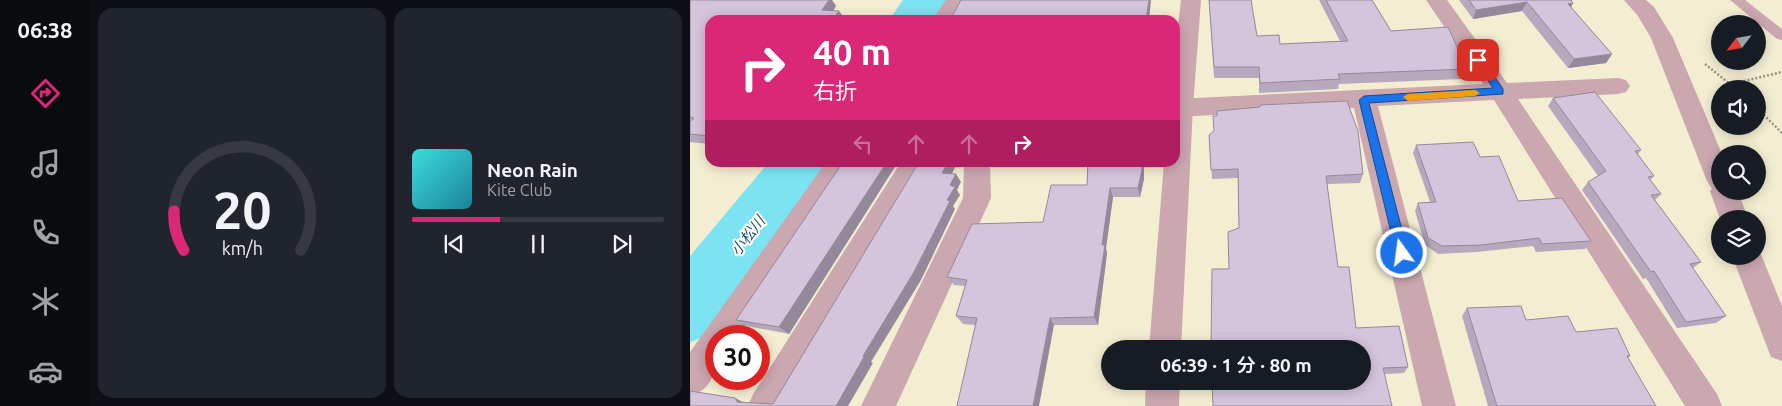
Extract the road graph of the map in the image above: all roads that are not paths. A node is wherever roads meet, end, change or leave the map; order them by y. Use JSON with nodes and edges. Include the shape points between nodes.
{"nodes":[{"id":1,"x":957,"y":0,"type":"edge"},
{"id":2,"x":1191,"y":0,"type":"edge"},
{"id":3,"x":1436,"y":0,"type":"edge"},
{"id":4,"x":1634,"y":0,"type":"edge"},
{"id":5,"x":1737,"y":0,"type":"edge"},
{"id":6,"x":946,"y":15,"type":"edge"},
{"id":7,"x":1782,"y":36,"type":"edge"},
{"id":8,"x":1618,"y":86,"type":"dead end"},
{"id":9,"x":1180,"y":91,"type":"edge"},
{"id":10,"x":1500,"y":91,"type":"junction"},
{"id":11,"x":1364,"y":100,"type":"junction"},
{"id":12,"x":1180,"y":107,"type":"edge"},
{"id":13,"x":1711,"y":160,"type":"edge"},
{"id":14,"x":838,"y":167,"type":"edge"},
{"id":15,"x":912,"y":167,"type":"edge"},
{"id":16,"x":977,"y":167,"type":"edge"},
{"id":17,"x":1175,"y":167,"type":"edge"},
{"id":18,"x":1750,"y":265,"type":"edge"},
{"id":19,"x":728,"y":325,"type":"edge"},
{"id":20,"x":1165,"y":340,"type":"edge"},
{"id":21,"x":1782,"y":346,"type":"edge"},
{"id":22,"x":705,"y":358,"type":"edge"},
{"id":23,"x":690,"y":381,"type":"edge"},
{"id":24,"x":1163,"y":390,"type":"edge"},
{"id":25,"x":765,"y":406,"type":"edge"},
{"id":26,"x":878,"y":406,"type":"edge"},
{"id":27,"x":1162,"y":406,"type":"edge"},
{"id":28,"x":1439,"y":406,"type":"edge"},
{"id":29,"x":1705,"y":406,"type":"edge"}],
"edges":[{"from":1,"to":6,"type":"street"},
{"from":2,"to":9,"type":"street"},
{"from":3,"to":10,"type":"street"},
{"from":4,"to":13,"type":"street","via":[[1647,12],[1662,38]]},
{"from":5,"to":7,"type":"lane"},
{"from":8,"to":10,"type":"street"},
{"from":10,"to":11,"type":"street"},
{"from":10,"to":29,"type":"street"},
{"from":11,"to":12,"type":"street"},
{"from":11,"to":28,"type":"street"},
{"from":14,"to":19,"type":"street"},
{"from":15,"to":25,"type":"street"},
{"from":16,"to":26,"type":"street","via":[[977,198]]},
{"from":17,"to":20,"type":"street"},
{"from":18,"to":21,"type":"street"},
{"from":22,"to":23,"type":"street"},
{"from":24,"to":27,"type":"street"}]}
